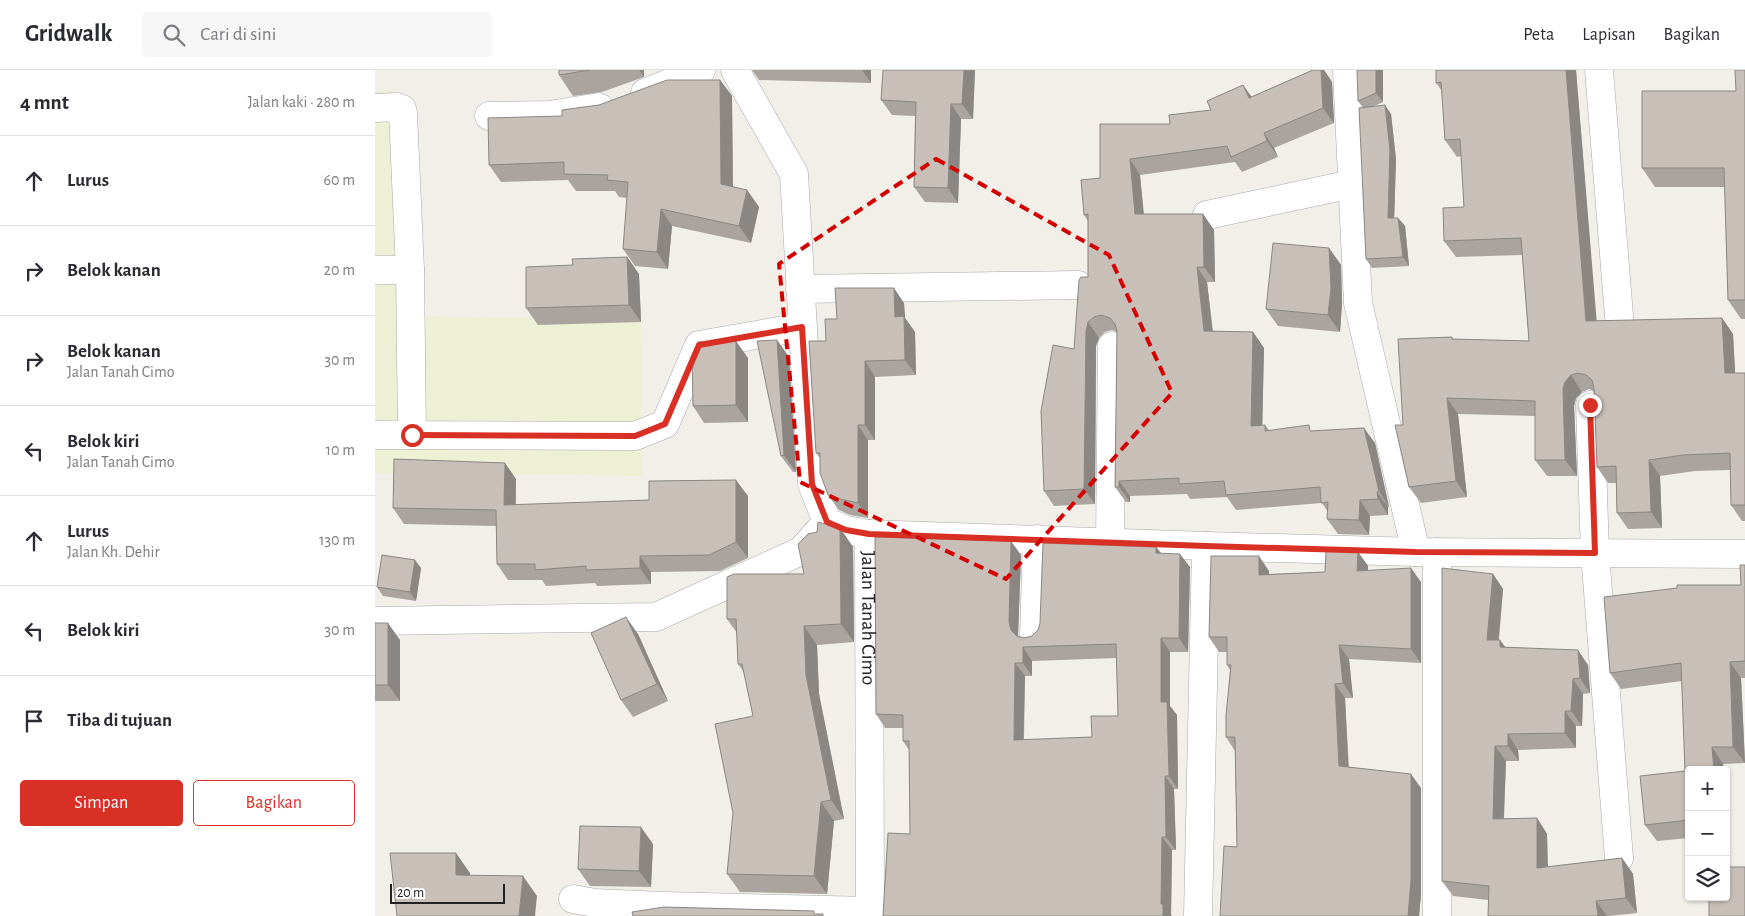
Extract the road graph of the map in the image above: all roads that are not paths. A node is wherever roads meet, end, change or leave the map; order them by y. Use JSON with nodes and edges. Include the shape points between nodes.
{"nodes":[{"id":1,"x":701,"y":70,"type":"edge"},
{"id":2,"x":735,"y":70,"type":"edge"},
{"id":3,"x":1347,"y":70,"type":"edge"},
{"id":4,"x":1599,"y":70,"type":"edge"},
{"id":5,"x":375,"y":108,"type":"edge"},
{"id":6,"x":489,"y":116,"type":"edge"},
{"id":7,"x":1351,"y":184,"type":"junction"},
{"id":8,"x":1207,"y":215,"type":"dead end"},
{"id":9,"x":375,"y":270,"type":"edge"},
{"id":10,"x":410,"y":270,"type":"junction"},
{"id":11,"x":1078,"y":285,"type":"edge"},
{"id":12,"x":800,"y":289,"type":"junction"},
{"id":13,"x":1619,"y":316,"type":"dead end"},
{"id":14,"x":802,"y":327,"type":"junction"},
{"id":15,"x":1111,"y":346,"type":"dead end"},
{"id":16,"x":1590,"y":405,"type":"dead end"},
{"id":17,"x":375,"y":435,"type":"edge"},
{"id":18,"x":412,"y":435,"type":"junction"},
{"id":19,"x":827,"y":522,"type":"junction"},
{"id":20,"x":869,"y":534,"type":"junction"},
{"id":21,"x":1037,"y":539,"type":"junction"},
{"id":22,"x":1110,"y":542,"type":"junction"},
{"id":23,"x":1206,"y":546,"type":"junction"},
{"id":24,"x":1427,"y":552,"type":"junction"},
{"id":25,"x":1595,"y":553,"type":"junction"},
{"id":26,"x":1745,"y":554,"type":"edge"},
{"id":27,"x":375,"y":621,"type":"edge"},
{"id":28,"x":1034,"y":636,"type":"edge"},
{"id":29,"x":1619,"y":858,"type":"edge"},
{"id":30,"x":573,"y":899,"type":"dead end"},
{"id":31,"x":870,"y":913,"type":"edge"},
{"id":32,"x":1198,"y":916,"type":"edge"},
{"id":33,"x":1437,"y":916,"type":"edge"}],
"edges":[{"from":1,"to":6,"type":"street","via":[[606,106],[549,115]]},
{"from":2,"to":12,"type":"street","via":[[794,174]]},
{"from":3,"to":7,"type":"street"},
{"from":4,"to":13,"type":"street"},
{"from":5,"to":10,"type":"street","via":[[397,106],[402,109]]},
{"from":7,"to":8,"type":"street"},
{"from":7,"to":24,"type":"street","via":[[1359,303]]},
{"from":9,"to":10,"type":"street"},
{"from":10,"to":18,"type":"street"},
{"from":11,"to":12,"type":"street"},
{"from":12,"to":14,"type":"street"},
{"from":14,"to":18,"type":"street","via":[[699,345],[665,424],[635,436]]},
{"from":14,"to":19,"type":"street","via":[[812,484]]},
{"from":15,"to":22,"type":"street"},
{"from":16,"to":25,"type":"street"},
{"from":17,"to":18,"type":"street"},
{"from":19,"to":20,"type":"street","name":"Jalan Tanah Cimo"},
{"from":19,"to":27,"type":"street","via":[[801,551],[656,617]]},
{"from":20,"to":21,"type":"street"},
{"from":20,"to":31,"type":"street","name":"Jalan Tanah Cimo"},
{"from":21,"to":22,"type":"street"},
{"from":21,"to":28,"type":"street"},
{"from":22,"to":23,"type":"street"},
{"from":23,"to":24,"type":"street"},
{"from":23,"to":32,"type":"street"},
{"from":24,"to":25,"type":"street"},
{"from":24,"to":33,"type":"street"},
{"from":25,"to":26,"type":"street"},
{"from":25,"to":29,"type":"street"},
{"from":30,"to":31,"type":"street","via":[[595,903]]}]}
